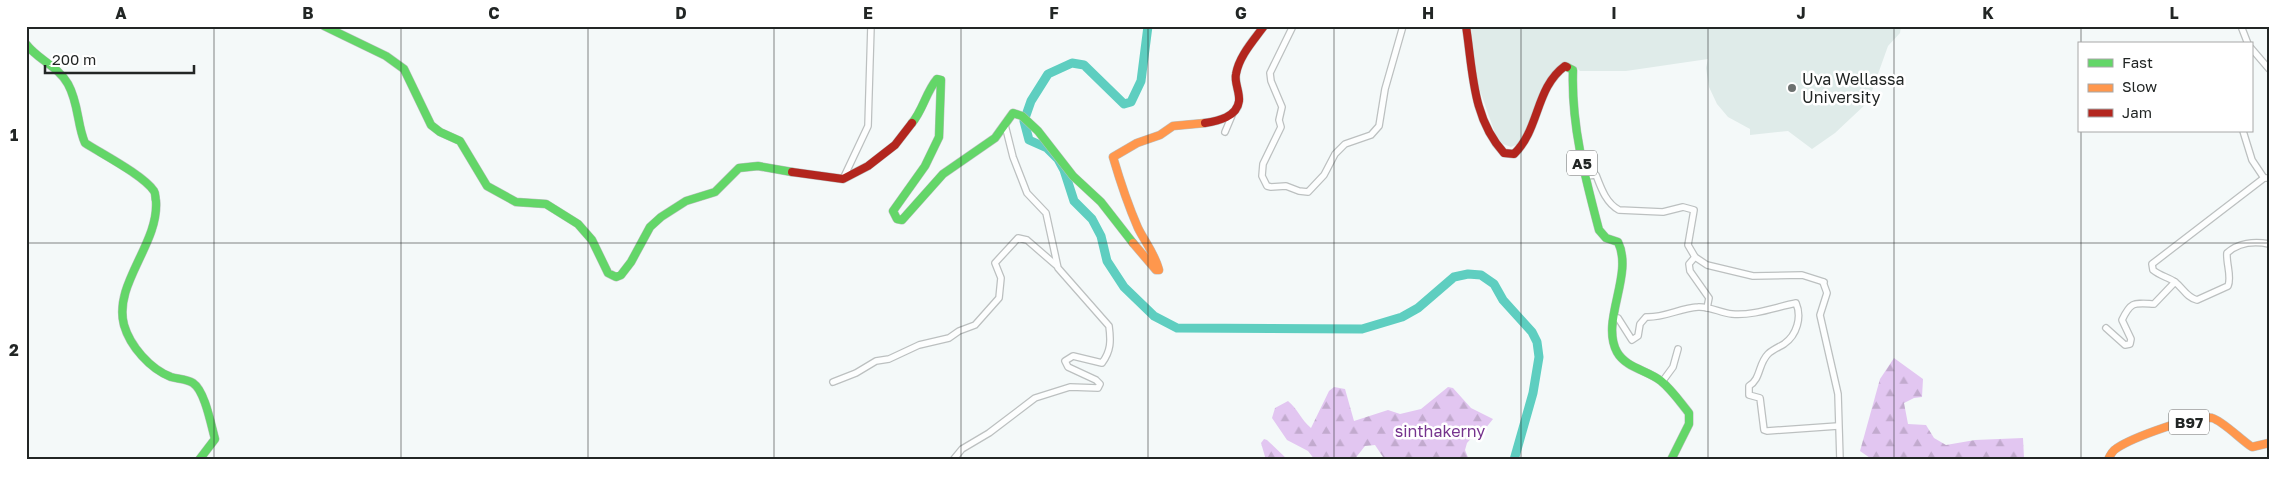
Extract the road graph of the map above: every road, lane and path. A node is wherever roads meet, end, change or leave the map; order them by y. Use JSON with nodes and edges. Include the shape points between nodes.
{"nodes":[{"id":1,"x":324,"y":26,"type":"edge"},
{"id":2,"x":871,"y":26,"type":"edge"},
{"id":3,"x":1264,"y":26,"type":"edge"},
{"id":4,"x":1292,"y":26,"type":"edge"},
{"id":5,"x":1403,"y":26,"type":"edge"},
{"id":6,"x":1466,"y":26,"type":"edge"},
{"id":7,"x":2241,"y":26,"type":"edge"},
{"id":8,"x":2247,"y":42,"type":"edge"},
{"id":9,"x":26,"y":44,"type":"edge"},
{"id":10,"x":2252,"y":49,"type":"edge"},
{"id":11,"x":2269,"y":69,"type":"edge"},
{"id":12,"x":1233,"y":113,"type":"junction"},
{"id":13,"x":1005,"y":124,"type":"junction"},
{"id":14,"x":1225,"y":132,"type":"dead end"},
{"id":15,"x":2243,"y":132,"type":"edge"},
{"id":16,"x":1586,"y":176,"type":"junction"},
{"id":17,"x":2266,"y":178,"type":"edge"},
{"id":18,"x":843,"y":179,"type":"junction"},
{"id":19,"x":2269,"y":244,"type":"edge"},
{"id":20,"x":1695,"y":257,"type":"junction"},
{"id":21,"x":1058,"y":268,"type":"junction"},
{"id":22,"x":2175,"y":282,"type":"junction"},
{"id":23,"x":1707,"y":308,"type":"junction"},
{"id":24,"x":1614,"y":318,"type":"junction"},
{"id":25,"x":2106,"y":328,"type":"dead end"},
{"id":26,"x":1678,"y":349,"type":"dead end"},
{"id":27,"x":832,"y":382,"type":"dead end"},
{"id":28,"x":1662,"y":382,"type":"junction"},
{"id":29,"x":1838,"y":426,"type":"junction"},
{"id":30,"x":2269,"y":443,"type":"edge"},
{"id":31,"x":199,"y":460,"type":"edge"},
{"id":32,"x":952,"y":460,"type":"edge"},
{"id":33,"x":1671,"y":460,"type":"edge"},
{"id":34,"x":1840,"y":460,"type":"edge"},
{"id":35,"x":2108,"y":460,"type":"edge"}],
"edges":[{"from":1,"to":18,"type":"main road","via":[[404,69],[431,125],[460,141],[487,186],[516,202],[546,204],[578,224],[592,240],[611,276],[621,275],[650,227],[661,217],[686,202],[715,192],[739,168],[758,166]]},
{"from":2,"to":18,"type":"street","via":[[868,126]]},
{"from":3,"to":12,"type":"main road","via":[[1240,61],[1235,75],[1238,102]]},
{"from":4,"to":5,"type":"street","via":[[1270,72],[1270,81],[1282,107],[1281,127],[1263,164],[1262,176],[1271,188],[1286,186],[1308,192],[1345,144],[1371,135],[1379,126],[1385,89]]},
{"from":6,"to":16,"type":"main road","number":"A5","via":[[1478,106],[1491,139],[1504,153],[1510,155],[1519,151],[1526,142],[1555,74],[1565,66],[1572,68],[1572,100]]},
{"from":7,"to":8,"type":"street"},
{"from":9,"to":31,"type":"main road","via":[[66,77],[80,116],[85,143],[145,181],[155,192],[156,218],[149,244],[136,263],[120,313],[126,335],[140,353],[159,371],[194,383],[202,395],[215,438]]},
{"from":10,"to":11,"type":"street"},
{"from":12,"to":13,"type":"main road","via":[[1219,121],[1173,126],[1112,157],[1127,202],[1159,270],[1144,258],[1102,203],[1074,177],[1026,119],[1013,113]]},
{"from":12,"to":14,"type":"street"},
{"from":13,"to":18,"type":"main road","via":[[995,138],[936,180],[902,220],[897,219],[893,211],[937,145],[942,83],[937,80],[918,116],[895,145]]},
{"from":13,"to":21,"type":"street","via":[[1027,193],[1046,213]]},
{"from":15,"to":17,"type":"street","via":[[2252,160]]},
{"from":16,"to":20,"type":"street","via":[[1596,176],[1600,188],[1614,207],[1631,211],[1663,212],[1683,207],[1694,210],[1688,245]]},
{"from":16,"to":24,"type":"main road","number":"A5","via":[[1599,230],[1606,238],[1618,242],[1622,252]]},
{"from":17,"to":22,"type":"street","via":[[2152,264],[2160,276]]},
{"from":19,"to":22,"type":"street","via":[[2233,247],[2227,253],[2228,286],[2197,300],[2190,298]]},
{"from":20,"to":23,"type":"street","via":[[1689,264],[1690,271],[1709,298]]},
{"from":20,"to":29,"type":"street","via":[[1708,265],[1747,274],[1797,274],[1823,282],[1827,293],[1820,315],[1838,394]]},
{"from":21,"to":27,"type":"street","via":[[1027,240],[1018,238],[995,263],[1001,278],[999,298],[975,324],[950,338],[919,345],[889,359],[876,361]]},
{"from":21,"to":32,"type":"street","via":[[1109,326],[1109,354],[1102,363],[1073,356],[1065,361],[1068,367],[1096,380],[1099,386],[1070,387],[1035,398],[962,449]]},
{"from":22,"to":25,"type":"street","via":[[2154,304],[2128,306],[2122,320],[2131,339],[2130,344],[2125,344]]},
{"from":23,"to":24,"type":"street","via":[[1684,308],[1656,318],[1646,317],[1634,340],[1630,339],[1618,318]]},
{"from":23,"to":29,"type":"street","via":[[1745,314],[1796,303],[1799,320],[1791,338],[1768,354],[1756,382],[1749,386],[1750,395],[1760,398],[1764,430]]},
{"from":24,"to":28,"type":"main road","number":"A5","via":[[1613,344],[1618,354],[1627,364]]},
{"from":26,"to":28,"type":"street","via":[[1673,367]]},
{"from":28,"to":33,"type":"main road","number":"A5","via":[[1681,402],[1690,418]]},
{"from":29,"to":34,"type":"street"},
{"from":30,"to":35,"type":"main road","number":"B97","via":[[2252,447],[2208,417],[2130,442],[2113,451]]}]}
